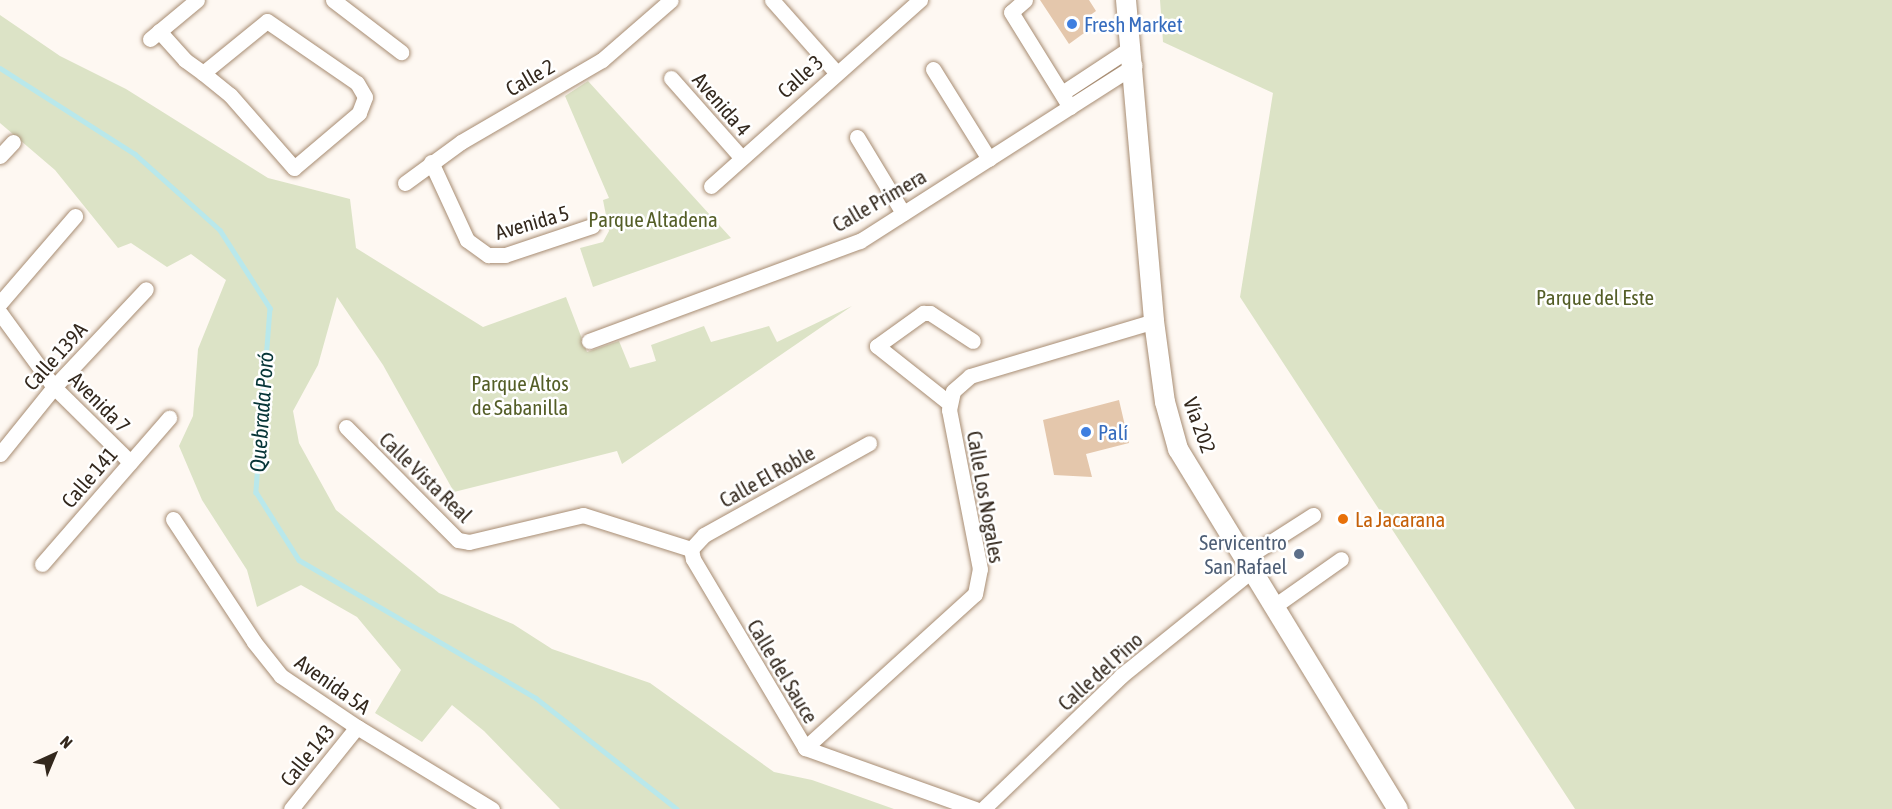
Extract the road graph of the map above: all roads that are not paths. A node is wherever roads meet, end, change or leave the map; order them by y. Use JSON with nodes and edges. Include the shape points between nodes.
{"nodes":[{"id":1,"x":197,"y":0,"type":"edge"},
{"id":2,"x":333,"y":0,"type":"edge"},
{"id":3,"x":671,"y":0,"type":"edge"},
{"id":4,"x":772,"y":0,"type":"edge"},
{"id":5,"x":920,"y":0,"type":"edge"},
{"id":6,"x":1025,"y":0,"type":"edge"},
{"id":7,"x":1126,"y":0,"type":"edge"},
{"id":8,"x":401,"y":52,"type":"dead end"},
{"id":9,"x":1133,"y":56,"type":"junction"},
{"id":10,"x":933,"y":69,"type":"dead end"},
{"id":11,"x":836,"y":72,"type":"junction"},
{"id":12,"x":203,"y":73,"type":"junction"},
{"id":13,"x":671,"y":78,"type":"dead end"},
{"id":14,"x":1066,"y":100,"type":"junction"},
{"id":15,"x":857,"y":137,"type":"dead end"},
{"id":16,"x":13,"y":142,"type":"dead end"},
{"id":17,"x":0,"y":156,"type":"edge"},
{"id":18,"x":741,"y":158,"type":"junction"},
{"id":19,"x":989,"y":159,"type":"junction"},
{"id":20,"x":431,"y":162,"type":"junction"},
{"id":21,"x":405,"y":183,"type":"dead end"},
{"id":22,"x":711,"y":186,"type":"dead end"},
{"id":23,"x":903,"y":213,"type":"junction"},
{"id":24,"x":75,"y":216,"type":"dead end"},
{"id":25,"x":592,"y":226,"type":"dead end"},
{"id":26,"x":146,"y":289,"type":"dead end"},
{"id":27,"x":0,"y":303,"type":"edge"},
{"id":28,"x":0,"y":313,"type":"edge"},
{"id":29,"x":1154,"y":321,"type":"junction"},
{"id":30,"x":589,"y":341,"type":"dead end"},
{"id":31,"x":973,"y":341,"type":"dead end"},
{"id":32,"x":54,"y":387,"type":"junction"},
{"id":33,"x":949,"y":403,"type":"junction"},
{"id":34,"x":169,"y":418,"type":"dead end"},
{"id":35,"x":346,"y":427,"type":"dead end"},
{"id":36,"x":869,"y":443,"type":"dead end"},
{"id":37,"x":0,"y":454,"type":"edge"},
{"id":38,"x":130,"y":462,"type":"junction"},
{"id":39,"x":1313,"y":515,"type":"dead end"},
{"id":40,"x":172,"y":519,"type":"dead end"},
{"id":41,"x":691,"y":549,"type":"junction"},
{"id":42,"x":1341,"y":559,"type":"dead end"},
{"id":43,"x":42,"y":564,"type":"dead end"},
{"id":44,"x":1247,"y":565,"type":"junction"},
{"id":45,"x":1274,"y":607,"type":"junction"},
{"id":46,"x":357,"y":727,"type":"junction"},
{"id":47,"x":805,"y":748,"type":"junction"},
{"id":48,"x":484,"y":807,"type":"edge"},
{"id":49,"x":291,"y":809,"type":"edge"},
{"id":50,"x":975,"y":809,"type":"edge"},
{"id":51,"x":983,"y":809,"type":"edge"},
{"id":52,"x":1398,"y":809,"type":"edge"}],
"edges":[{"from":1,"to":12,"type":"street","via":[[155,35]]},
{"from":2,"to":8,"type":"street"},
{"from":3,"to":20,"type":"street","name":"Calle 2","via":[[602,60]]},
{"from":4,"to":11,"type":"street"},
{"from":5,"to":11,"type":"street","name":"Calle 3"},
{"from":6,"to":14,"type":"street","via":[[1011,12]]},
{"from":7,"to":9,"type":"main road","name":"Vía 202"},
{"from":9,"to":14,"type":"street","name":"Calle Primera"},
{"from":9,"to":29,"type":"main road","name":"Vía 202"},
{"from":10,"to":19,"type":"street"},
{"from":11,"to":18,"type":"street","name":"Calle 3"},
{"from":12,"to":12,"type":"street","via":[[230,95],[294,168],[364,106],[364,93],[357,83],[271,22],[260,24]]},
{"from":13,"to":18,"type":"street","name":"Avenida 4"},
{"from":14,"to":19,"type":"street","name":"Calle Primera"},
{"from":15,"to":23,"type":"street"},
{"from":16,"to":17,"type":"street"},
{"from":18,"to":22,"type":"street","name":"Calle 3"},
{"from":19,"to":23,"type":"street","name":"Calle Primera"},
{"from":20,"to":21,"type":"street","name":"Calle 2"},
{"from":20,"to":25,"type":"street","name":"Avenida 5","via":[[467,240],[488,255],[505,255]]},
{"from":23,"to":30,"type":"street","name":"Calle Primera","via":[[860,241]]},
{"from":24,"to":27,"type":"street"},
{"from":26,"to":32,"type":"street","name":"Calle 139A"},
{"from":28,"to":32,"type":"street","name":"Avenida 7"},
{"from":29,"to":33,"type":"street","via":[[970,376],[953,392]]},
{"from":29,"to":44,"type":"main road","name":"Vía 202","via":[[1165,402],[1179,449]]},
{"from":31,"to":33,"type":"street","via":[[930,313],[877,345]]},
{"from":32,"to":37,"type":"street","name":"Calle 139A"},
{"from":32,"to":38,"type":"street","name":"Avenida 7"},
{"from":33,"to":47,"type":"street","name":"Calle Los Nogales","via":[[980,569],[975,594]]},
{"from":34,"to":38,"type":"street","name":"Calle 141"},
{"from":35,"to":41,"type":"street","name":"Calle Vista Real","via":[[458,540],[469,542],[583,515]]},
{"from":36,"to":41,"type":"street","name":"Calle El Roble","via":[[704,535]]},
{"from":38,"to":43,"type":"street","name":"Calle 141"},
{"from":39,"to":44,"type":"street","name":"Calle del Pino"},
{"from":40,"to":46,"type":"street","name":"Avenida 5A","via":[[281,676]]},
{"from":41,"to":47,"type":"street","name":"Calle del Sauce","via":[[710,589]]},
{"from":42,"to":45,"type":"street"},
{"from":44,"to":45,"type":"main road","name":"Vía 202"},
{"from":44,"to":51,"type":"street","name":"Calle del Pino","via":[[1121,676]]},
{"from":45,"to":52,"type":"main road","name":"Vía 202"},
{"from":46,"to":48,"type":"street","name":"Avenida 5A"},
{"from":46,"to":49,"type":"street","name":"Calle 143"},
{"from":47,"to":50,"type":"street","name":"Calle del Sauce"}]}
